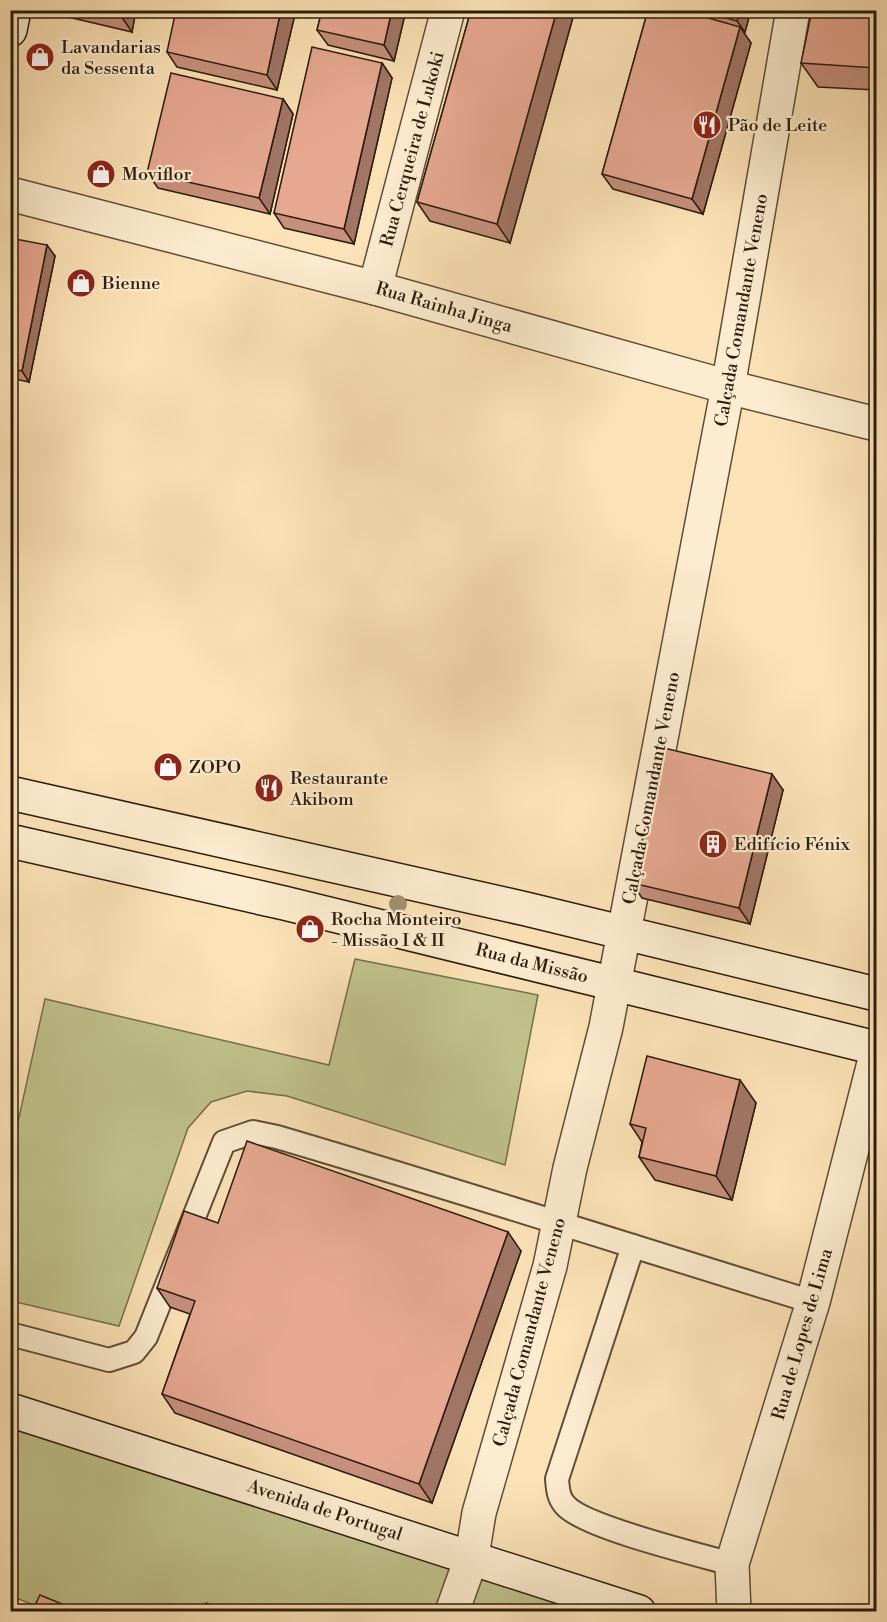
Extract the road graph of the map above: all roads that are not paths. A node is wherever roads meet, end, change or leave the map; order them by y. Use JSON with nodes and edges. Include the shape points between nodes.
{"nodes":[{"id":1,"x":14,"y":10,"type":"edge"},
{"id":2,"x":448,"y":10,"type":"edge"},
{"id":3,"x":793,"y":10,"type":"edge"},
{"id":4,"x":10,"y":30,"type":"edge"},
{"id":5,"x":10,"y":194,"type":"edge"},
{"id":6,"x":375,"y":288,"type":"junction"},
{"id":7,"x":728,"y":387,"type":"junction"},
{"id":8,"x":876,"y":424,"type":"edge"},
{"id":9,"x":10,"y":793,"type":"edge"},
{"id":10,"x":10,"y":841,"type":"edge"},
{"id":11,"x":624,"y":932,"type":"junction"},
{"id":12,"x":614,"y":983,"type":"junction"},
{"id":13,"x":876,"y":994,"type":"edge"},
{"id":14,"x":876,"y":1048,"type":"edge"},
{"id":15,"x":876,"y":1055,"type":"edge"},
{"id":16,"x":559,"y":1222,"type":"junction"},
{"id":17,"x":633,"y":1246,"type":"junction"},
{"id":18,"x":813,"y":1302,"type":"junction"},
{"id":19,"x":10,"y":1334,"type":"edge"},
{"id":20,"x":10,"y":1410,"type":"edge"},
{"id":21,"x":472,"y":1556,"type":"junction"},
{"id":22,"x":732,"y":1564,"type":"junction"},
{"id":23,"x":452,"y":1611,"type":"edge"},
{"id":24,"x":639,"y":1611,"type":"edge"},
{"id":25,"x":734,"y":1611,"type":"edge"}],
"edges":[{"from":1,"to":4,"type":"street"},
{"from":2,"to":6,"type":"street","name":"Rua Cerqueira de Lukoki"},
{"from":3,"to":7,"type":"street","name":"Calçada Comandante Veneno"},
{"from":5,"to":6,"type":"street","name":"Rua Rainha Jinga"},
{"from":6,"to":7,"type":"street","name":"Rua Rainha Jinga"},
{"from":7,"to":8,"type":"street","name":"Rua Rainha Jinga"},
{"from":7,"to":11,"type":"street","name":"Calçada Comandante Veneno"},
{"from":9,"to":11,"type":"street"},
{"from":10,"to":12,"type":"street","name":"Rua da Missão"},
{"from":11,"to":12,"type":"street","name":"Calçada Comandante Veneno"},
{"from":11,"to":13,"type":"street"},
{"from":12,"to":14,"type":"street","name":"Rua da Missão"},
{"from":12,"to":16,"type":"street","name":"Calçada Comandante Veneno"},
{"from":15,"to":18,"type":"street","name":"Rua de Lopes de Lima"},
{"from":16,"to":17,"type":"lane"},
{"from":16,"to":19,"type":"lane","via":[[253,1132],[224,1142],[146,1337],[134,1352],[109,1360]]},
{"from":16,"to":21,"type":"street","name":"Calçada Comandante Veneno","via":[[479,1513]]},
{"from":17,"to":18,"type":"lane"},
{"from":17,"to":22,"type":"lane","via":[[557,1479],[559,1496],[566,1507],[582,1518]]},
{"from":18,"to":22,"type":"street","name":"Rua de Lopes de Lima"},
{"from":20,"to":21,"type":"street","name":"Avenida de Portugal"},
{"from":21,"to":23,"type":"street","name":"Calçada Comandante Veneno"},
{"from":21,"to":24,"type":"street","name":"Avenida de Portugal"},
{"from":22,"to":25,"type":"street","name":"Rua de Lopes de Lima"}]}
